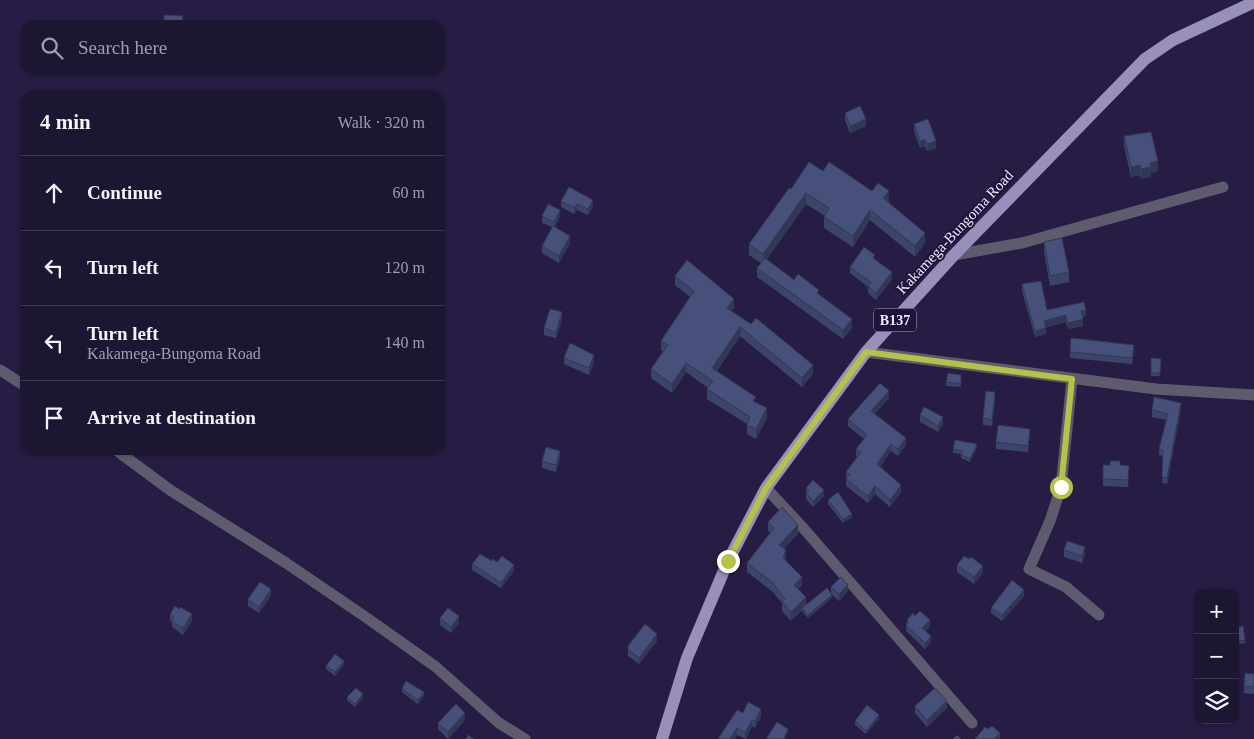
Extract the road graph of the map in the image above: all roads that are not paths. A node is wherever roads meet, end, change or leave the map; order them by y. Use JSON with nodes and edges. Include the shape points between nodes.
{"nodes":[{"id":1,"x":1254,"y":2,"type":"edge"},
{"id":2,"x":1224,"y":187,"type":"dead end"},
{"id":3,"x":954,"y":255,"type":"junction"},
{"id":4,"x":866,"y":352,"type":"junction"},
{"id":5,"x":0,"y":370,"type":"edge"},
{"id":6,"x":1072,"y":379,"type":"junction"},
{"id":7,"x":20,"y":383,"type":"edge"},
{"id":8,"x":1254,"y":396,"type":"edge"},
{"id":9,"x":123,"y":455,"type":"edge"},
{"id":10,"x":766,"y":488,"type":"junction"},
{"id":11,"x":1099,"y":615,"type":"dead end"},
{"id":12,"x":972,"y":723,"type":"dead end"},
{"id":13,"x":525,"y":739,"type":"edge"},
{"id":14,"x":662,"y":739,"type":"edge"}],
"edges":[{"from":1,"to":3,"type":"main road","name":"Kakamega-Bungoma Road","number":"B137","via":[[1173,40],[1145,59]]},
{"from":2,"to":3,"type":"street","via":[[1022,243]]},
{"from":3,"to":4,"type":"main road","name":"Kakamega-Bungoma Road","number":"B137"},
{"from":4,"to":6,"type":"street"},
{"from":4,"to":10,"type":"main road","name":"Kakamega-Bungoma Road","number":"B137"},
{"from":5,"to":7,"type":"street"},
{"from":6,"to":8,"type":"street"},
{"from":6,"to":11,"type":"street","via":[[1061,487],[1029,569],[1066,588]]},
{"from":9,"to":13,"type":"street","via":[[170,490],[367,618],[436,667],[499,723]]},
{"from":10,"to":12,"type":"street"},
{"from":10,"to":14,"type":"main road","name":"Kakamega-Bungoma Road","number":"B137","via":[[728,561],[687,658]]}]}
